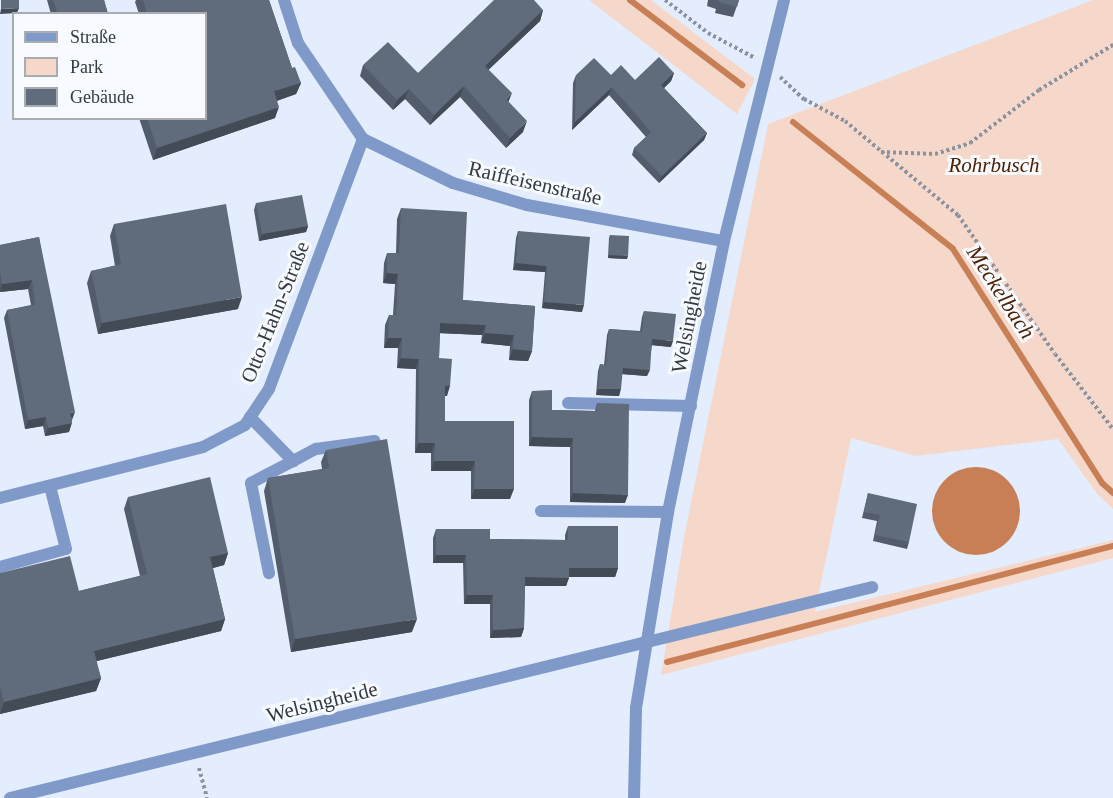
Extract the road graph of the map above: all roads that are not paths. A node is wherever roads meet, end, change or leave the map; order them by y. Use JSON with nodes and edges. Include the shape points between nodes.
{"nodes":[{"id":1,"x":284,"y":0,"type":"edge"},
{"id":2,"x":784,"y":0,"type":"edge"},
{"id":3,"x":363,"y":139,"type":"junction"},
{"id":4,"x":724,"y":241,"type":"junction"},
{"id":5,"x":568,"y":403,"type":"dead end"},
{"id":6,"x":691,"y":406,"type":"junction"},
{"id":7,"x":250,"y":417,"type":"junction"},
{"id":8,"x":374,"y":441,"type":"edge"},
{"id":9,"x":293,"y":461,"type":"junction"},
{"id":10,"x":50,"y":486,"type":"junction"},
{"id":11,"x":0,"y":498,"type":"edge"},
{"id":12,"x":541,"y":511,"type":"dead end"},
{"id":13,"x":668,"y":512,"type":"junction"},
{"id":14,"x":0,"y":567,"type":"edge"},
{"id":15,"x":269,"y":573,"type":"dead end"},
{"id":16,"x":872,"y":587,"type":"dead end"},
{"id":17,"x":643,"y":643,"type":"junction"},
{"id":18,"x":10,"y":798,"type":"edge"},
{"id":19,"x":634,"y":798,"type":"edge"}],
"edges":[{"from":1,"to":3,"type":"street","name":"Raiffeisenstraße","via":[[298,43]]},
{"from":2,"to":4,"type":"street","name":"Welsingheide"},
{"from":3,"to":4,"type":"street","name":"Raiffeisenstraße","via":[[453,183],[527,205]]},
{"from":3,"to":7,"type":"street","name":"Otto-Hahn-Straße","via":[[268,389]]},
{"from":4,"to":6,"type":"street","name":"Welsingheide"},
{"from":5,"to":6,"type":"street"},
{"from":6,"to":13,"type":"street","name":"Welsingheide"},
{"from":7,"to":9,"type":"street"},
{"from":7,"to":10,"type":"street","name":"Otto-Hahn-Straße","via":[[245,426],[203,447]]},
{"from":8,"to":9,"type":"street","via":[[316,449]]},
{"from":9,"to":15,"type":"street","via":[[251,483]]},
{"from":10,"to":11,"type":"street","name":"Otto-Hahn-Straße"},
{"from":10,"to":14,"type":"street","via":[[66,549]]},
{"from":12,"to":13,"type":"street"},
{"from":13,"to":17,"type":"street","name":"Welsingheide"},
{"from":16,"to":17,"type":"street","name":"Welsingheide"},
{"from":17,"to":18,"type":"street","name":"Welsingheide"},
{"from":17,"to":19,"type":"street","name":"Welsingheide","via":[[636,708]]}]}
